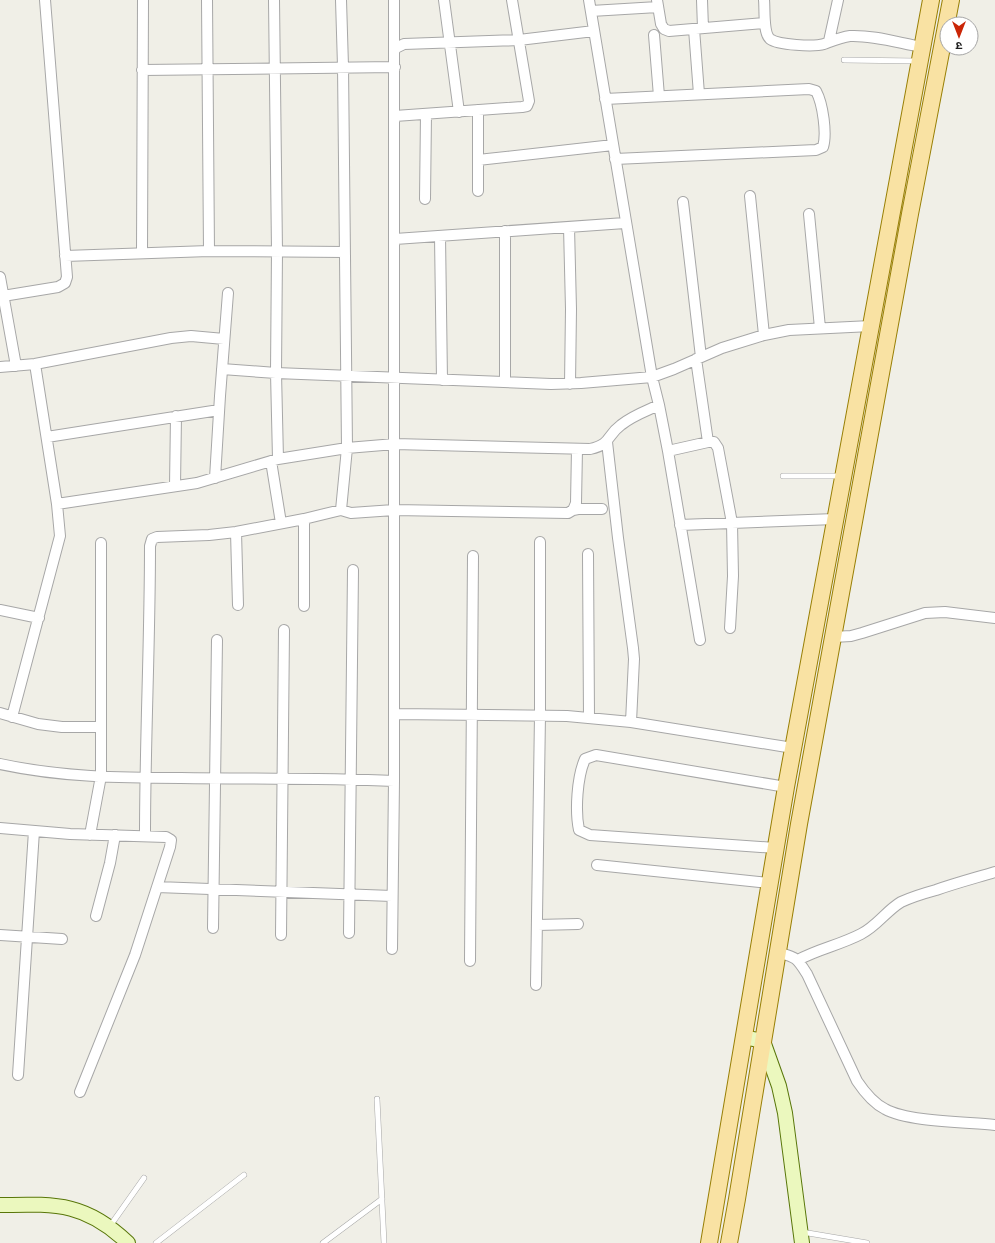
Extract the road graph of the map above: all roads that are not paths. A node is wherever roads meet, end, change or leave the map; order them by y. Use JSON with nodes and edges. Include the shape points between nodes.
{"nodes":[{"id":1,"x":45,"y":0,"type":"edge"},
{"id":2,"x":143,"y":0,"type":"edge"},
{"id":3,"x":207,"y":0,"type":"edge"},
{"id":4,"x":274,"y":0,"type":"edge"},
{"id":5,"x":341,"y":0,"type":"edge"},
{"id":6,"x":394,"y":0,"type":"edge"},
{"id":7,"x":444,"y":0,"type":"edge"},
{"id":8,"x":512,"y":0,"type":"edge"},
{"id":9,"x":589,"y":0,"type":"edge"},
{"id":10,"x":702,"y":0,"type":"edge"},
{"id":11,"x":764,"y":0,"type":"edge"},
{"id":12,"x":838,"y":0,"type":"edge"},
{"id":13,"x":931,"y":0,"type":"edge"},
{"id":14,"x":951,"y":0,"type":"edge"},
{"id":15,"x":658,"y":3,"type":"edge"},
{"id":16,"x":591,"y":12,"type":"junction"},
{"id":17,"x":765,"y":24,"type":"junction"},
{"id":18,"x":699,"y":28,"type":"junction"},
{"id":19,"x":594,"y":31,"type":"junction"},
{"id":20,"x":654,"y":35,"type":"dead end"},
{"id":21,"x":519,"y":40,"type":"junction"},
{"id":22,"x":829,"y":41,"type":"junction"},
{"id":23,"x":450,"y":42,"type":"junction"},
{"id":24,"x":394,"y":49,"type":"junction"},
{"id":25,"x":921,"y":54,"type":"junction"},
{"id":26,"x":844,"y":60,"type":"dead end"},
{"id":27,"x":343,"y":66,"type":"junction"},
{"id":28,"x":394,"y":66,"type":"junction"},
{"id":29,"x":275,"y":68,"type":"junction"},
{"id":30,"x":142,"y":70,"type":"junction"},
{"id":31,"x":208,"y":70,"type":"junction"},
{"id":32,"x":699,"y":94,"type":"junction"},
{"id":33,"x":658,"y":96,"type":"junction"},
{"id":34,"x":605,"y":99,"type":"junction"},
{"id":35,"x":478,"y":110,"type":"junction"},
{"id":36,"x":459,"y":112,"type":"junction"},
{"id":37,"x":426,"y":114,"type":"junction"},
{"id":38,"x":394,"y":116,"type":"junction"},
{"id":39,"x":613,"y":145,"type":"junction"},
{"id":40,"x":615,"y":159,"type":"junction"},
{"id":41,"x":478,"y":160,"type":"junction"},
{"id":42,"x":478,"y":191,"type":"dead end"},
{"id":43,"x":750,"y":196,"type":"dead end"},
{"id":44,"x":425,"y":199,"type":"dead end"},
{"id":45,"x":683,"y":202,"type":"dead end"},
{"id":46,"x":809,"y":214,"type":"dead end"},
{"id":47,"x":625,"y":223,"type":"junction"},
{"id":48,"x":570,"y":227,"type":"junction"},
{"id":49,"x":505,"y":232,"type":"junction"},
{"id":50,"x":440,"y":236,"type":"junction"},
{"id":51,"x":394,"y":239,"type":"junction"},
{"id":52,"x":209,"y":251,"type":"junction"},
{"id":53,"x":142,"y":252,"type":"junction"},
{"id":54,"x":277,"y":252,"type":"junction"},
{"id":55,"x":345,"y":252,"type":"junction"},
{"id":56,"x":65,"y":256,"type":"junction"},
{"id":57,"x":0,"y":277,"type":"edge"},
{"id":58,"x":228,"y":293,"type":"dead end"},
{"id":59,"x":3,"y":296,"type":"junction"},
{"id":60,"x":871,"y":326,"type":"junction"},
{"id":61,"x":820,"y":328,"type":"junction"},
{"id":62,"x":764,"y":335,"type":"junction"},
{"id":63,"x":224,"y":339,"type":"junction"},
{"id":64,"x":698,"y":358,"type":"junction"},
{"id":65,"x":35,"y":364,"type":"junction"},
{"id":66,"x":16,"y":366,"type":"junction"},
{"id":67,"x":0,"y":367,"type":"edge"},
{"id":68,"x":222,"y":369,"type":"junction"},
{"id":69,"x":276,"y":374,"type":"junction"},
{"id":70,"x":347,"y":377,"type":"junction"},
{"id":71,"x":652,"y":377,"type":"junction"},
{"id":72,"x":395,"y":378,"type":"junction"},
{"id":73,"x":442,"y":380,"type":"junction"},
{"id":74,"x":505,"y":382,"type":"junction"},
{"id":75,"x":570,"y":384,"type":"junction"},
{"id":76,"x":659,"y":405,"type":"junction"},
{"id":77,"x":219,"y":410,"type":"junction"},
{"id":78,"x":176,"y":416,"type":"junction"},
{"id":79,"x":47,"y":437,"type":"junction"},
{"id":80,"x":607,"y":442,"type":"junction"},
{"id":81,"x":708,"y":442,"type":"junction"},
{"id":82,"x":394,"y":444,"type":"junction"},
{"id":83,"x":347,"y":448,"type":"junction"},
{"id":84,"x":578,"y":449,"type":"junction"},
{"id":85,"x":668,"y":451,"type":"junction"},
{"id":86,"x":274,"y":460,"type":"junction"},
{"id":87,"x":783,"y":476,"type":"dead end"},
{"id":88,"x":844,"y":476,"type":"junction"},
{"id":89,"x":215,"y":478,"type":"junction"},
{"id":90,"x":175,"y":486,"type":"junction"},
{"id":91,"x":57,"y":504,"type":"junction"},
{"id":92,"x":602,"y":509,"type":"dead end"},
{"id":93,"x":341,"y":510,"type":"junction"},
{"id":94,"x":394,"y":510,"type":"junction"},
{"id":95,"x":573,"y":510,"type":"junction"},
{"id":96,"x":304,"y":519,"type":"junction"},
{"id":97,"x":836,"y":519,"type":"junction"},
{"id":98,"x":281,"y":523,"type":"junction"},
{"id":99,"x":732,"y":523,"type":"junction"},
{"id":100,"x":680,"y":525,"type":"junction"},
{"id":101,"x":236,"y":532,"type":"junction"},
{"id":102,"x":540,"y":542,"type":"dead end"},
{"id":103,"x":101,"y":543,"type":"dead end"},
{"id":104,"x":588,"y":554,"type":"dead end"},
{"id":105,"x":473,"y":556,"type":"dead end"},
{"id":106,"x":353,"y":570,"type":"dead end"},
{"id":107,"x":238,"y":605,"type":"dead end"},
{"id":108,"x":304,"y":606,"type":"dead end"},
{"id":109,"x":0,"y":610,"type":"edge"},
{"id":110,"x":39,"y":618,"type":"junction"},
{"id":111,"x":995,"y":618,"type":"edge"},
{"id":112,"x":730,"y":628,"type":"dead end"},
{"id":113,"x":284,"y":630,"type":"dead end"},
{"id":114,"x":833,"y":636,"type":"junction"},
{"id":115,"x":217,"y":640,"type":"dead end"},
{"id":116,"x":700,"y":640,"type":"dead end"},
{"id":117,"x":0,"y":713,"type":"edge"},
{"id":118,"x":395,"y":714,"type":"junction"},
{"id":119,"x":472,"y":715,"type":"junction"},
{"id":120,"x":540,"y":715,"type":"junction"},
{"id":121,"x":12,"y":717,"type":"junction"},
{"id":122,"x":589,"y":718,"type":"junction"},
{"id":123,"x":631,"y":722,"type":"junction"},
{"id":124,"x":101,"y":728,"type":"junction"},
{"id":125,"x":793,"y":748,"type":"junction"},
{"id":126,"x":0,"y":764,"type":"edge"},
{"id":127,"x":101,"y":776,"type":"junction"},
{"id":128,"x":145,"y":778,"type":"junction"},
{"id":129,"x":214,"y":778,"type":"junction"},
{"id":130,"x":283,"y":779,"type":"junction"},
{"id":131,"x":351,"y":779,"type":"junction"},
{"id":132,"x":394,"y":781,"type":"junction"},
{"id":133,"x":786,"y":787,"type":"junction"},
{"id":134,"x":0,"y":828,"type":"edge"},
{"id":135,"x":34,"y":831,"type":"junction"},
{"id":136,"x":90,"y":835,"type":"junction"},
{"id":137,"x":115,"y":836,"type":"junction"},
{"id":138,"x":145,"y":836,"type":"junction"},
{"id":139,"x":775,"y":848,"type":"junction"},
{"id":140,"x":597,"y":865,"type":"dead end"},
{"id":141,"x":995,"y":872,"type":"edge"},
{"id":142,"x":769,"y":883,"type":"junction"},
{"id":143,"x":158,"y":887,"type":"junction"},
{"id":144,"x":213,"y":889,"type":"junction"},
{"id":145,"x":281,"y":891,"type":"junction"},
{"id":146,"x":349,"y":895,"type":"junction"},
{"id":147,"x":392,"y":896,"type":"junction"},
{"id":148,"x":96,"y":916,"type":"dead end"},
{"id":149,"x":578,"y":924,"type":"dead end"},
{"id":150,"x":537,"y":925,"type":"junction"},
{"id":151,"x":213,"y":928,"type":"dead end"},
{"id":152,"x":349,"y":933,"type":"dead end"},
{"id":153,"x":0,"y":935,"type":"edge"},
{"id":154,"x":281,"y":936,"type":"dead end"},
{"id":155,"x":28,"y":937,"type":"junction"},
{"id":156,"x":62,"y":939,"type":"dead end"},
{"id":157,"x":392,"y":949,"type":"dead end"},
{"id":158,"x":777,"y":952,"type":"junction"},
{"id":159,"x":798,"y":960,"type":"junction"},
{"id":160,"x":470,"y":961,"type":"dead end"},
{"id":161,"x":536,"y":984,"type":"dead end"},
{"id":162,"x":743,"y":1037,"type":"junction"},
{"id":163,"x":763,"y":1041,"type":"junction"},
{"id":164,"x":18,"y":1075,"type":"dead end"},
{"id":165,"x":80,"y":1092,"type":"dead end"},
{"id":166,"x":377,"y":1099,"type":"dead end"},
{"id":167,"x":995,"y":1125,"type":"edge"},
{"id":168,"x":244,"y":1175,"type":"dead end"},
{"id":169,"x":144,"y":1178,"type":"dead end"},
{"id":170,"x":382,"y":1199,"type":"junction"},
{"id":171,"x":0,"y":1205,"type":"edge"},
{"id":172,"x":109,"y":1227,"type":"junction"},
{"id":173,"x":801,"y":1238,"type":"edge"},
{"id":174,"x":128,"y":1243,"type":"edge"},
{"id":175,"x":156,"y":1243,"type":"edge"},
{"id":176,"x":323,"y":1243,"type":"edge"},
{"id":177,"x":384,"y":1243,"type":"edge"},
{"id":178,"x":709,"y":1243,"type":"edge"},
{"id":179,"x":729,"y":1243,"type":"edge"},
{"id":180,"x":867,"y":1243,"type":"edge"}],
"edges":[{"from":1,"to":56,"type":"street"},
{"from":2,"to":30,"type":"street"},
{"from":3,"to":31,"type":"street"},
{"from":4,"to":29,"type":"street"},
{"from":5,"to":27,"type":"street"},
{"from":6,"to":24,"type":"street"},
{"from":7,"to":23,"type":"street"},
{"from":8,"to":21,"type":"street"},
{"from":9,"to":16,"type":"street"},
{"from":10,"to":18,"type":"street"},
{"from":11,"to":17,"type":"street"},
{"from":12,"to":22,"type":"street"},
{"from":13,"to":25,"type":"main road"},
{"from":14,"to":114,"type":"main road"},
{"from":15,"to":16,"type":"street"},
{"from":15,"to":18,"type":"street","via":[[664,29],[669,31]]},
{"from":16,"to":19,"type":"street"},
{"from":17,"to":18,"type":"street"},
{"from":17,"to":22,"type":"street","via":[[766,34],[778,42],[813,45]]},
{"from":18,"to":32,"type":"street"},
{"from":19,"to":21,"type":"street"},
{"from":19,"to":34,"type":"street"},
{"from":20,"to":33,"type":"street"},
{"from":21,"to":23,"type":"street"},
{"from":21,"to":35,"type":"street","via":[[529,101],[527,106]]},
{"from":22,"to":25,"type":"street","via":[[850,36],[870,38]]},
{"from":23,"to":24,"type":"street","via":[[404,44]]},
{"from":23,"to":36,"type":"street"},
{"from":24,"to":28,"type":"street"},
{"from":25,"to":26,"type":"lane"},
{"from":25,"to":60,"type":"main road"},
{"from":27,"to":28,"type":"street"},
{"from":27,"to":29,"type":"street"},
{"from":27,"to":55,"type":"street"},
{"from":28,"to":38,"type":"street"},
{"from":29,"to":31,"type":"street"},
{"from":29,"to":54,"type":"street"},
{"from":30,"to":31,"type":"street"},
{"from":30,"to":53,"type":"street"},
{"from":31,"to":52,"type":"street"},
{"from":32,"to":33,"type":"street"},
{"from":32,"to":40,"type":"street","via":[[809,89],[816,92],[820,98],[825,139],[823,147],[816,150]]},
{"from":33,"to":34,"type":"street"},
{"from":34,"to":39,"type":"street"},
{"from":35,"to":36,"type":"street"},
{"from":35,"to":41,"type":"street"},
{"from":36,"to":37,"type":"street"},
{"from":37,"to":38,"type":"street"},
{"from":37,"to":44,"type":"street"},
{"from":38,"to":51,"type":"street"},
{"from":39,"to":40,"type":"street"},
{"from":39,"to":41,"type":"street"},
{"from":40,"to":47,"type":"street"},
{"from":41,"to":42,"type":"street"},
{"from":43,"to":62,"type":"street"},
{"from":45,"to":64,"type":"street"},
{"from":46,"to":61,"type":"street"},
{"from":47,"to":48,"type":"street"},
{"from":47,"to":71,"type":"street"},
{"from":48,"to":49,"type":"street"},
{"from":48,"to":75,"type":"street"},
{"from":49,"to":50,"type":"street"},
{"from":49,"to":74,"type":"street"},
{"from":50,"to":51,"type":"street"},
{"from":50,"to":73,"type":"street"},
{"from":51,"to":72,"type":"street"},
{"from":52,"to":53,"type":"street"},
{"from":52,"to":54,"type":"street"},
{"from":53,"to":56,"type":"street"},
{"from":54,"to":55,"type":"street"},
{"from":54,"to":69,"type":"street"},
{"from":55,"to":70,"type":"street"},
{"from":56,"to":59,"type":"street","via":[[65,283],[58,287]]},
{"from":57,"to":59,"type":"street"},
{"from":58,"to":63,"type":"street"},
{"from":59,"to":66,"type":"street"},
{"from":60,"to":61,"type":"street"},
{"from":60,"to":88,"type":"main road"},
{"from":61,"to":62,"type":"street"},
{"from":62,"to":64,"type":"street"},
{"from":63,"to":65,"type":"street","via":[[191,336],[171,338]]},
{"from":63,"to":68,"type":"street"},
{"from":64,"to":71,"type":"street"},
{"from":64,"to":81,"type":"street"},
{"from":65,"to":66,"type":"street"},
{"from":65,"to":79,"type":"street"},
{"from":66,"to":67,"type":"street"},
{"from":68,"to":69,"type":"street"},
{"from":68,"to":77,"type":"street"},
{"from":69,"to":70,"type":"street"},
{"from":69,"to":86,"type":"street"},
{"from":70,"to":72,"type":"street"},
{"from":70,"to":83,"type":"street"},
{"from":71,"to":75,"type":"street"},
{"from":71,"to":76,"type":"street"},
{"from":72,"to":73,"type":"street"},
{"from":72,"to":82,"type":"street"},
{"from":73,"to":74,"type":"street"},
{"from":74,"to":75,"type":"street"},
{"from":76,"to":80,"type":"street","via":[[620,425]]},
{"from":76,"to":85,"type":"street"},
{"from":77,"to":78,"type":"street"},
{"from":77,"to":89,"type":"street"},
{"from":78,"to":79,"type":"street"},
{"from":78,"to":90,"type":"street"},
{"from":79,"to":91,"type":"street"},
{"from":80,"to":84,"type":"street","via":[[600,447]]},
{"from":80,"to":123,"type":"street","via":[[634,659]]},
{"from":81,"to":85,"type":"street"},
{"from":81,"to":99,"type":"street","via":[[714,442],[718,448]]},
{"from":82,"to":83,"type":"street"},
{"from":82,"to":84,"type":"street"},
{"from":82,"to":94,"type":"street"},
{"from":83,"to":86,"type":"street"},
{"from":83,"to":93,"type":"street"},
{"from":84,"to":95,"type":"street","via":[[576,503]]},
{"from":85,"to":100,"type":"street"},
{"from":86,"to":89,"type":"street"},
{"from":86,"to":98,"type":"street"},
{"from":87,"to":88,"type":"lane"},
{"from":88,"to":97,"type":"main road"},
{"from":89,"to":90,"type":"street"},
{"from":90,"to":91,"type":"street"},
{"from":91,"to":110,"type":"street","via":[[60,536]]},
{"from":92,"to":95,"type":"street"},
{"from":93,"to":94,"type":"street","via":[[351,513]]},
{"from":93,"to":96,"type":"street"},
{"from":94,"to":95,"type":"street","via":[[568,513]]},
{"from":94,"to":118,"type":"street"},
{"from":96,"to":98,"type":"street"},
{"from":96,"to":108,"type":"street"},
{"from":97,"to":99,"type":"street"},
{"from":97,"to":125,"type":"main road"},
{"from":98,"to":101,"type":"street"},
{"from":99,"to":100,"type":"street"},
{"from":99,"to":112,"type":"street","via":[[733,576]]},
{"from":100,"to":116,"type":"street"},
{"from":101,"to":107,"type":"street"},
{"from":101,"to":128,"type":"street","via":[[152,539]]},
{"from":102,"to":120,"type":"street"},
{"from":103,"to":124,"type":"street"},
{"from":104,"to":122,"type":"street"},
{"from":105,"to":119,"type":"street"},
{"from":106,"to":131,"type":"street"},
{"from":109,"to":110,"type":"street"},
{"from":110,"to":121,"type":"street"},
{"from":111,"to":114,"type":"street","via":[[925,613],[856,634]]},
{"from":113,"to":130,"type":"street"},
{"from":114,"to":158,"type":"main road"},
{"from":115,"to":129,"type":"street"},
{"from":117,"to":121,"type":"street"},
{"from":118,"to":119,"type":"street"},
{"from":118,"to":132,"type":"street"},
{"from":119,"to":120,"type":"street"},
{"from":119,"to":160,"type":"street"},
{"from":120,"to":122,"type":"street"},
{"from":120,"to":150,"type":"street"},
{"from":121,"to":124,"type":"street","via":[[62,727]]},
{"from":122,"to":123,"type":"street"},
{"from":123,"to":125,"type":"street"},
{"from":124,"to":127,"type":"street"},
{"from":125,"to":133,"type":"main road"},
{"from":126,"to":127,"type":"street","via":[[71,775]]},
{"from":127,"to":128,"type":"street"},
{"from":127,"to":136,"type":"street"},
{"from":128,"to":129,"type":"street"},
{"from":128,"to":138,"type":"street"},
{"from":129,"to":130,"type":"street"},
{"from":129,"to":144,"type":"street"},
{"from":130,"to":131,"type":"street"},
{"from":130,"to":145,"type":"street"},
{"from":131,"to":132,"type":"street"},
{"from":131,"to":146,"type":"street"},
{"from":132,"to":147,"type":"street"},
{"from":133,"to":139,"type":"main road"},
{"from":133,"to":139,"type":"street","via":[[596,756],[585,759],[581,770],[576,818],[579,830],[590,835]]},
{"from":134,"to":135,"type":"street"},
{"from":135,"to":136,"type":"street"},
{"from":135,"to":155,"type":"street"},
{"from":136,"to":137,"type":"street"},
{"from":137,"to":138,"type":"street"},
{"from":137,"to":148,"type":"street"},
{"from":138,"to":143,"type":"street","via":[[166,836],[171,840]]},
{"from":139,"to":142,"type":"main road"},
{"from":140,"to":142,"type":"street"},
{"from":141,"to":159,"type":"street","via":[[902,902],[863,933]]},
{"from":142,"to":162,"type":"main road"},
{"from":143,"to":144,"type":"street"},
{"from":143,"to":165,"type":"street","via":[[135,955]]},
{"from":144,"to":145,"type":"street"},
{"from":144,"to":151,"type":"street"},
{"from":145,"to":146,"type":"street"},
{"from":145,"to":154,"type":"street"},
{"from":146,"to":147,"type":"street"},
{"from":146,"to":152,"type":"street"},
{"from":147,"to":157,"type":"street"},
{"from":149,"to":150,"type":"street"},
{"from":150,"to":161,"type":"street"},
{"from":153,"to":155,"type":"street"},
{"from":155,"to":156,"type":"street"},
{"from":155,"to":164,"type":"street"},
{"from":158,"to":159,"type":"street"},
{"from":158,"to":163,"type":"main road"},
{"from":159,"to":167,"type":"street","via":[[857,1081],[875,1103],[906,1116]]},
{"from":162,"to":163,"type":"street"},
{"from":162,"to":178,"type":"main road"},
{"from":163,"to":173,"type":"street","via":[[779,1086],[785,1113]]},
{"from":163,"to":179,"type":"main road"},
{"from":166,"to":170,"type":"lane"},
{"from":168,"to":175,"type":"lane"},
{"from":169,"to":172,"type":"lane"},
{"from":170,"to":176,"type":"lane"},
{"from":170,"to":177,"type":"lane"},
{"from":171,"to":172,"type":"street","via":[[54,1205],[70,1208],[90,1215]]},
{"from":172,"to":174,"type":"street"},
{"from":173,"to":180,"type":"lane"}]}
